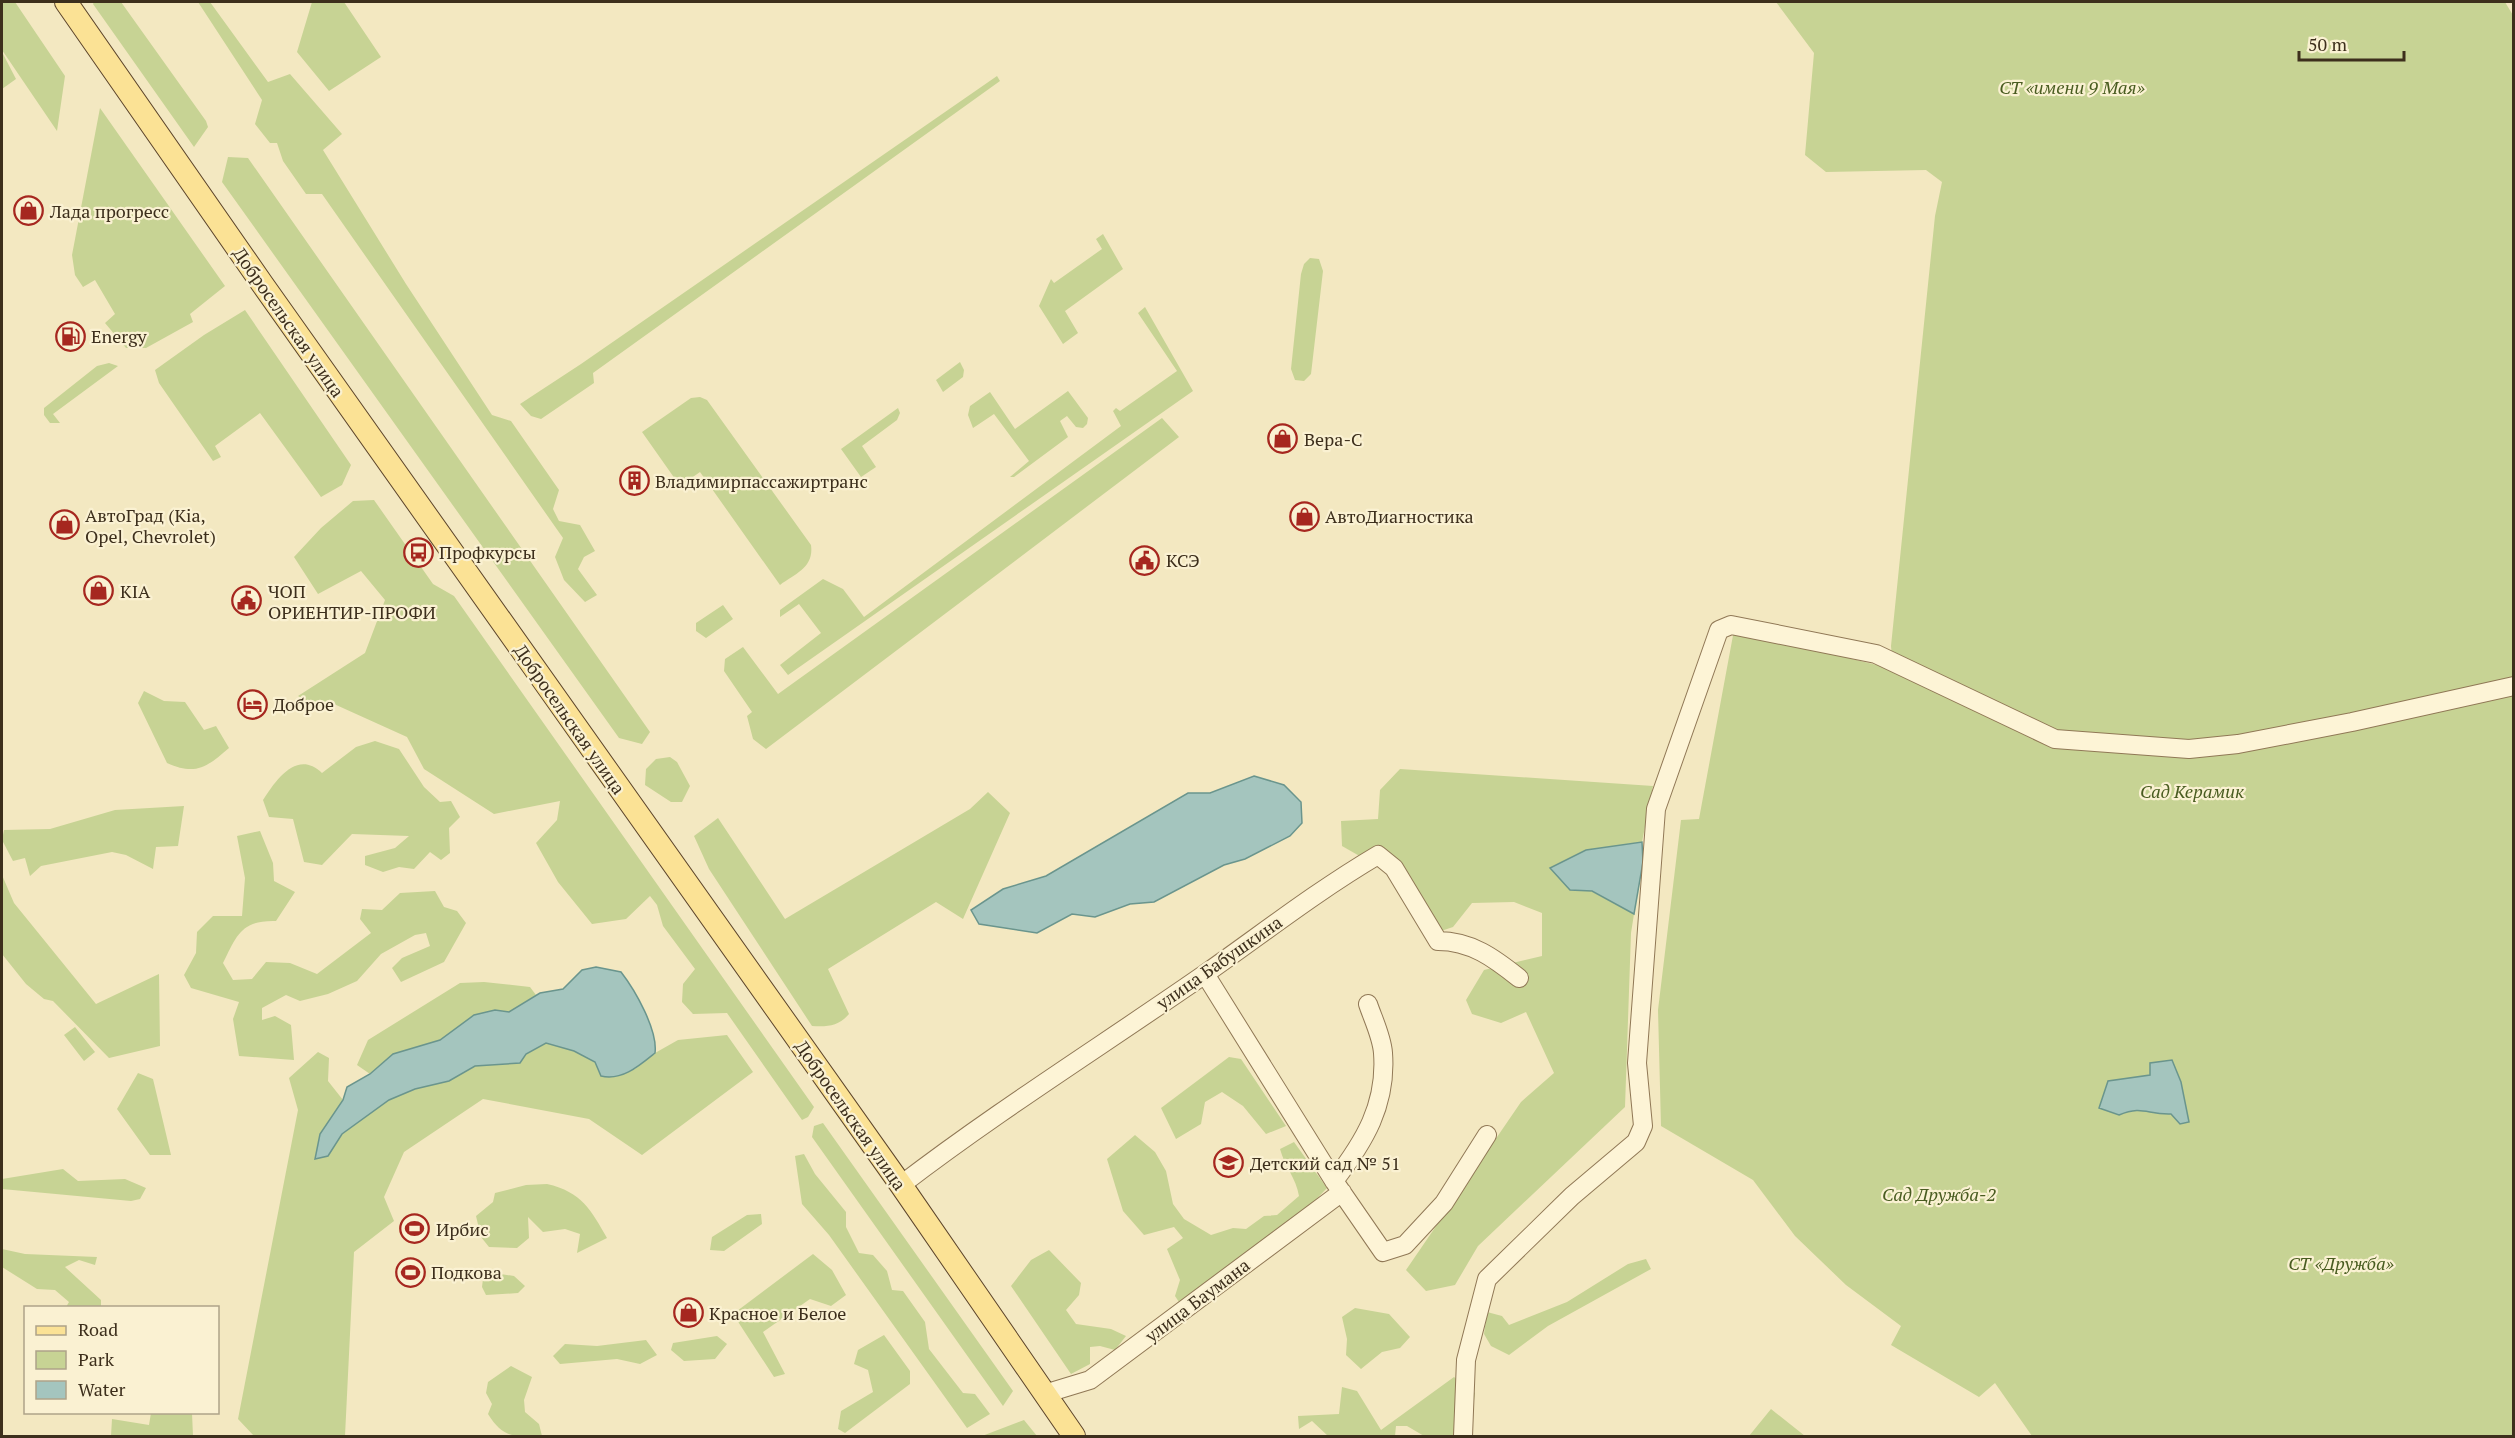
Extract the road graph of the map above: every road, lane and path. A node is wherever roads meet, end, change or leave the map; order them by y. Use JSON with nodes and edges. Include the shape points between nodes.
{"nodes":[{"id":1,"x":66,"y":2,"type":"edge"},
{"id":2,"x":2514,"y":686,"type":"edge"},
{"id":3,"x":1205,"y":974,"type":"junction"},
{"id":4,"x":1519,"y":978,"type":"dead end"},
{"id":5,"x":1368,"y":1004,"type":"dead end"},
{"id":6,"x":1487,"y":1135,"type":"dead end"},
{"id":7,"x":901,"y":1185,"type":"junction"},
{"id":8,"x":1338,"y":1186,"type":"junction"},
{"id":9,"x":1044,"y":1394,"type":"junction"},
{"id":10,"x":1074,"y":1437,"type":"edge"},
{"id":11,"x":1463,"y":1437,"type":"edge"}],
"edges":[{"from":1,"to":7,"type":"main road","name":"Добросельская улица"},
{"from":2,"to":11,"type":"street","via":[[2238,744],[2189,750],[2055,738],[1876,654],[1731,626],[1719,630],[1656,809],[1637,1063],[1643,1126],[1636,1142],[1572,1196],[1487,1279],[1466,1360]]},
{"from":3,"to":4,"type":"street","name":"улица Бабушкина","via":[[1326,886],[1377,855],[1394,868],[1438,941],[1458,941],[1497,960]]},
{"from":3,"to":7,"type":"street","name":"улица Бабушкина","via":[[978,1127]]},
{"from":3,"to":8,"type":"street"},
{"from":5,"to":8,"type":"street","name":"улица Баумана","via":[[1383,1052],[1380,1102]]},
{"from":6,"to":8,"type":"street","via":[[1444,1203],[1405,1245],[1383,1252]]},
{"from":7,"to":9,"type":"main road","name":"Добросельская улица"},
{"from":8,"to":9,"type":"street","name":"улица Баумана","via":[[1090,1380]]},
{"from":9,"to":10,"type":"main road","name":"Добросельская улица"}]}
